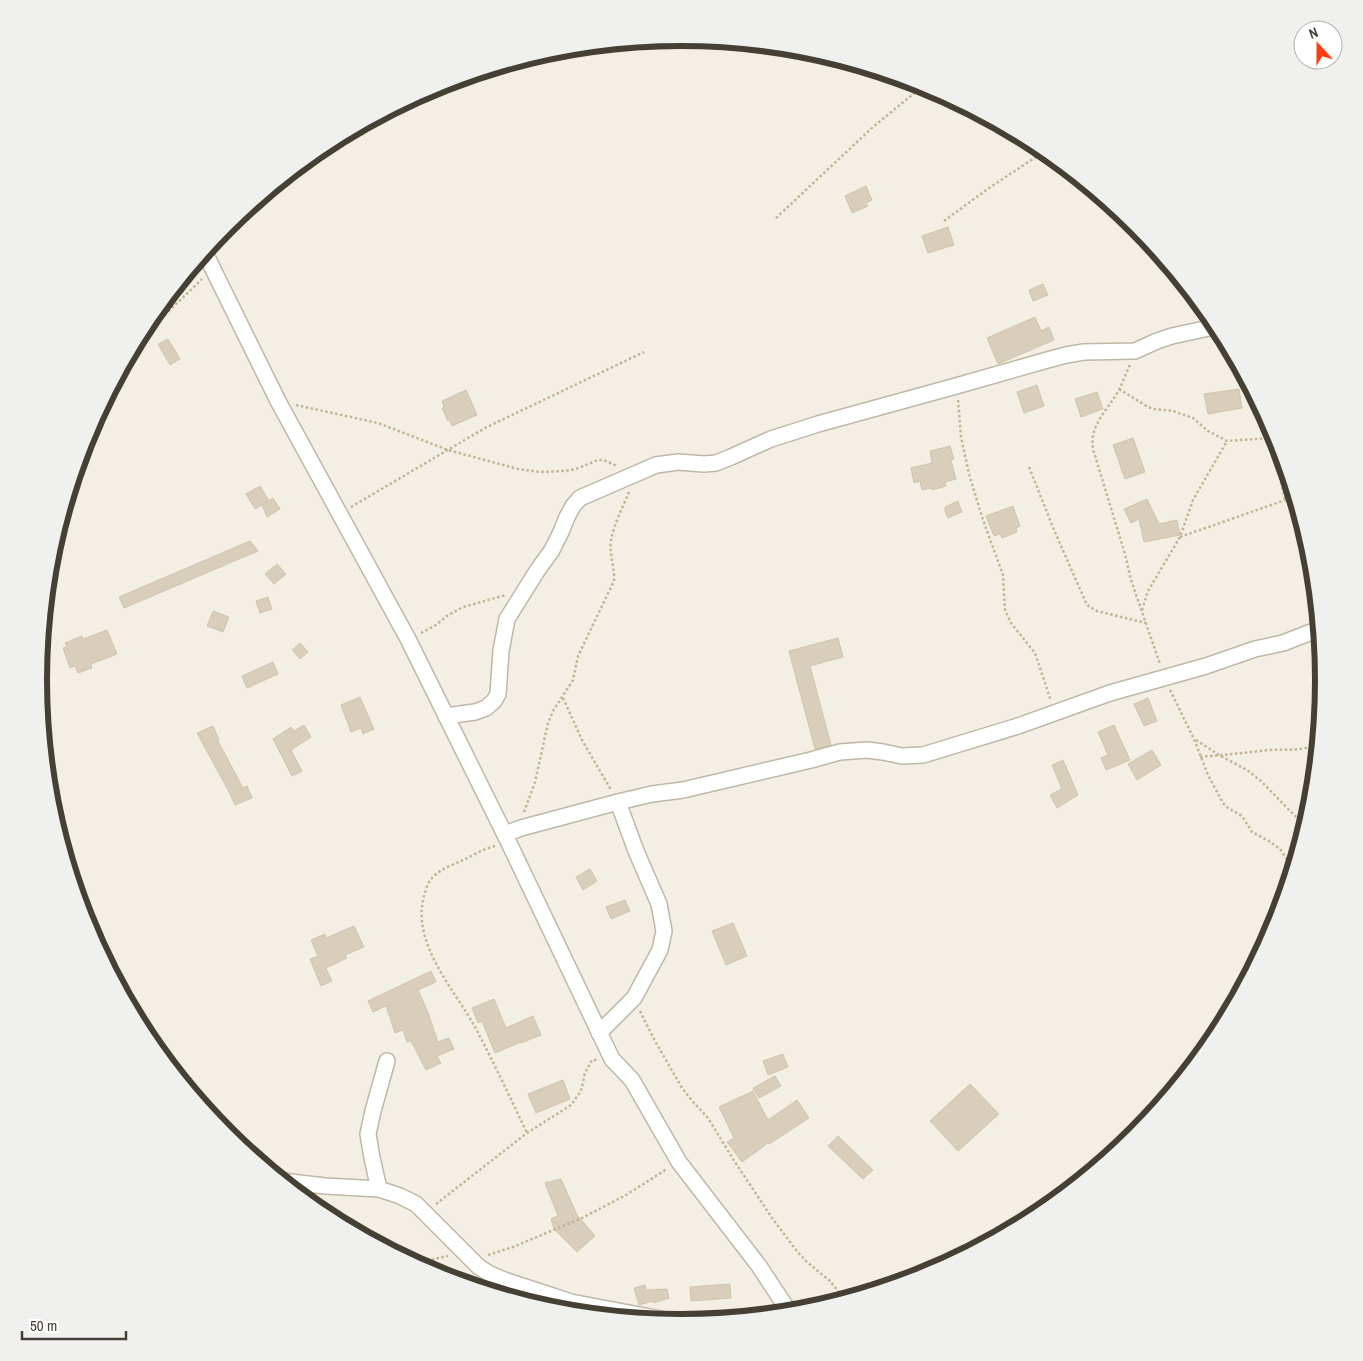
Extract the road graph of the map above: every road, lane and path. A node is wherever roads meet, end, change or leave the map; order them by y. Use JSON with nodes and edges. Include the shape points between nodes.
{"nodes":[{"id":1,"x":916,"y":92,"type":"edge"},
{"id":2,"x":1038,"y":156,"type":"edge"},
{"id":3,"x":776,"y":218,"type":"dead end"},
{"id":4,"x":944,"y":221,"type":"dead end"},
{"id":5,"x":208,"y":259,"type":"edge"},
{"id":6,"x":212,"y":269,"type":"junction"},
{"id":7,"x":160,"y":320,"type":"edge"},
{"id":8,"x":1209,"y":328,"type":"edge"},
{"id":9,"x":1135,"y":351,"type":"junction"},
{"id":10,"x":644,"y":352,"type":"dead end"},
{"id":11,"x":956,"y":386,"type":"junction"},
{"id":12,"x":1119,"y":389,"type":"junction"},
{"id":13,"x":278,"y":401,"type":"junction"},
{"id":14,"x":1267,"y":438,"type":"edge"},
{"id":15,"x":1227,"y":441,"type":"junction"},
{"id":16,"x":448,"y":450,"type":"junction"},
{"id":17,"x":1276,"y":463,"type":"edge"},
{"id":18,"x":1029,"y":467,"type":"dead end"},
{"id":19,"x":635,"y":475,"type":"junction"},
{"id":20,"x":1286,"y":499,"type":"joint"},
{"id":21,"x":339,"y":514,"type":"junction"},
{"id":22,"x":1180,"y":537,"type":"junction"},
{"id":23,"x":526,"y":590,"type":"junction"},
{"id":24,"x":1142,"y":611,"type":"junction"},
{"id":25,"x":1146,"y":623,"type":"junction"},
{"id":26,"x":1313,"y":631,"type":"edge"},
{"id":27,"x":408,"y":639,"type":"junction"},
{"id":28,"x":1165,"y":678,"type":"junction"},
{"id":29,"x":562,"y":697,"type":"junction"},
{"id":30,"x":1056,"y":712,"type":"junction"},
{"id":31,"x":446,"y":716,"type":"junction"},
{"id":32,"x":1194,"y":739,"type":"junction"},
{"id":33,"x":1312,"y":746,"type":"edge"},
{"id":34,"x":1219,"y":755,"type":"junction"},
{"id":35,"x":1200,"y":757,"type":"junction"},
{"id":36,"x":618,"y":802,"type":"junction"},
{"id":37,"x":1300,"y":820,"type":"edge"},
{"id":38,"x":521,"y":828,"type":"junction"},
{"id":39,"x":507,"y":838,"type":"junction"},
{"id":40,"x":1289,"y":862,"type":"edge"},
{"id":41,"x":634,"y":998,"type":"junction"},
{"id":42,"x":599,"y":1033,"type":"junction"},
{"id":43,"x":612,"y":1059,"type":"junction"},
{"id":44,"x":387,"y":1061,"type":"dead end"},
{"id":45,"x":527,"y":1133,"type":"junction"},
{"id":46,"x":679,"y":1162,"type":"junction"},
{"id":47,"x":293,"y":1182,"type":"edge"},
{"id":48,"x":379,"y":1189,"type":"junction"},
{"id":49,"x":426,"y":1213,"type":"junction"},
{"id":50,"x":470,"y":1258,"type":"junction"},
{"id":51,"x":429,"y":1261,"type":"edge"},
{"id":52,"x":840,"y":1294,"type":"edge"},
{"id":53,"x":785,"y":1306,"type":"edge"},
{"id":54,"x":613,"y":1310,"type":"edge"}],
"edges":[{"from":1,"to":3,"type":"path","via":[[873,127]]},
{"from":2,"to":4,"type":"path"},
{"from":5,"to":6,"type":"street"},
{"from":6,"to":7,"type":"path"},
{"from":6,"to":13,"type":"street"},
{"from":8,"to":9,"type":"street","via":[[1172,336]]},
{"from":9,"to":11,"type":"street","via":[[1066,355]]},
{"from":9,"to":12,"type":"path"},
{"from":10,"to":16,"type":"path","via":[[485,428]]},
{"from":11,"to":19,"type":"street","via":[[771,439],[716,463],[668,462],[656,464]]},
{"from":11,"to":30,"type":"path","via":[[968,474],[1003,575],[1006,610],[1011,623],[1040,665]]},
{"from":12,"to":15,"type":"path","via":[[1148,407],[1193,418]]},
{"from":12,"to":24,"type":"path","via":[[1094,429],[1091,440]]},
{"from":13,"to":16,"type":"path","via":[[378,423]]},
{"from":13,"to":21,"type":"street"},
{"from":14,"to":15,"type":"path"},
{"from":15,"to":22,"type":"path","via":[[1193,500]]},
{"from":16,"to":19,"type":"path","via":[[540,472],[576,469],[598,460]]},
{"from":16,"to":21,"type":"path"},
{"from":17,"to":20,"type":"path"},
{"from":18,"to":25,"type":"path","via":[[1087,605],[1096,611]]},
{"from":19,"to":23,"type":"street","via":[[580,498]]},
{"from":19,"to":29,"type":"path","via":[[612,534],[614,580],[578,656],[573,680]]},
{"from":20,"to":22,"type":"path"},
{"from":21,"to":27,"type":"street"},
{"from":22,"to":24,"type":"path","via":[[1148,591]]},
{"from":23,"to":27,"type":"path","via":[[463,607]]},
{"from":23,"to":31,"type":"street","via":[[507,620],[498,694],[494,702],[480,710]]},
{"from":24,"to":25,"type":"path"},
{"from":25,"to":28,"type":"path"},
{"from":26,"to":28,"type":"street"},
{"from":27,"to":31,"type":"street"},
{"from":28,"to":30,"type":"street"},
{"from":28,"to":32,"type":"path"},
{"from":29,"to":36,"type":"path","via":[[590,755]]},
{"from":29,"to":38,"type":"path","via":[[548,723]]},
{"from":30,"to":36,"type":"street","via":[[923,754],[902,756],[867,750],[840,752],[683,790]]},
{"from":31,"to":39,"type":"street"},
{"from":32,"to":34,"type":"path"},
{"from":32,"to":35,"type":"path"},
{"from":33,"to":34,"type":"path","via":[[1288,751]]},
{"from":34,"to":35,"type":"path"},
{"from":34,"to":37,"type":"path","via":[[1261,781]]},
{"from":35,"to":40,"type":"path","via":[[1223,803],[1242,816],[1252,832],[1280,849]]},
{"from":36,"to":38,"type":"street"},
{"from":36,"to":41,"type":"street","via":[[659,904],[664,931],[660,950]]},
{"from":38,"to":39,"type":"street"},
{"from":39,"to":42,"type":"street"},
{"from":39,"to":45,"type":"path","via":[[433,876],[422,901],[422,918],[426,941],[439,968],[474,1026]]},
{"from":41,"to":42,"type":"street"},
{"from":41,"to":52,"type":"path","via":[[682,1088],[708,1118],[772,1218],[796,1250]]},
{"from":42,"to":43,"type":"street"},
{"from":43,"to":45,"type":"path","via":[[592,1060],[581,1091],[571,1105]]},
{"from":43,"to":46,"type":"street","via":[[632,1080]]},
{"from":44,"to":48,"type":"street","via":[[368,1134]]},
{"from":45,"to":49,"type":"path"},
{"from":46,"to":50,"type":"path","via":[[582,1218],[513,1247]]},
{"from":46,"to":53,"type":"street","via":[[759,1266]]},
{"from":47,"to":48,"type":"street"},
{"from":48,"to":49,"type":"street","via":[[416,1204]]},
{"from":49,"to":50,"type":"street"},
{"from":50,"to":51,"type":"path","via":[[448,1256]]},
{"from":50,"to":54,"type":"street","via":[[479,1267],[504,1280],[571,1302]]}]}
